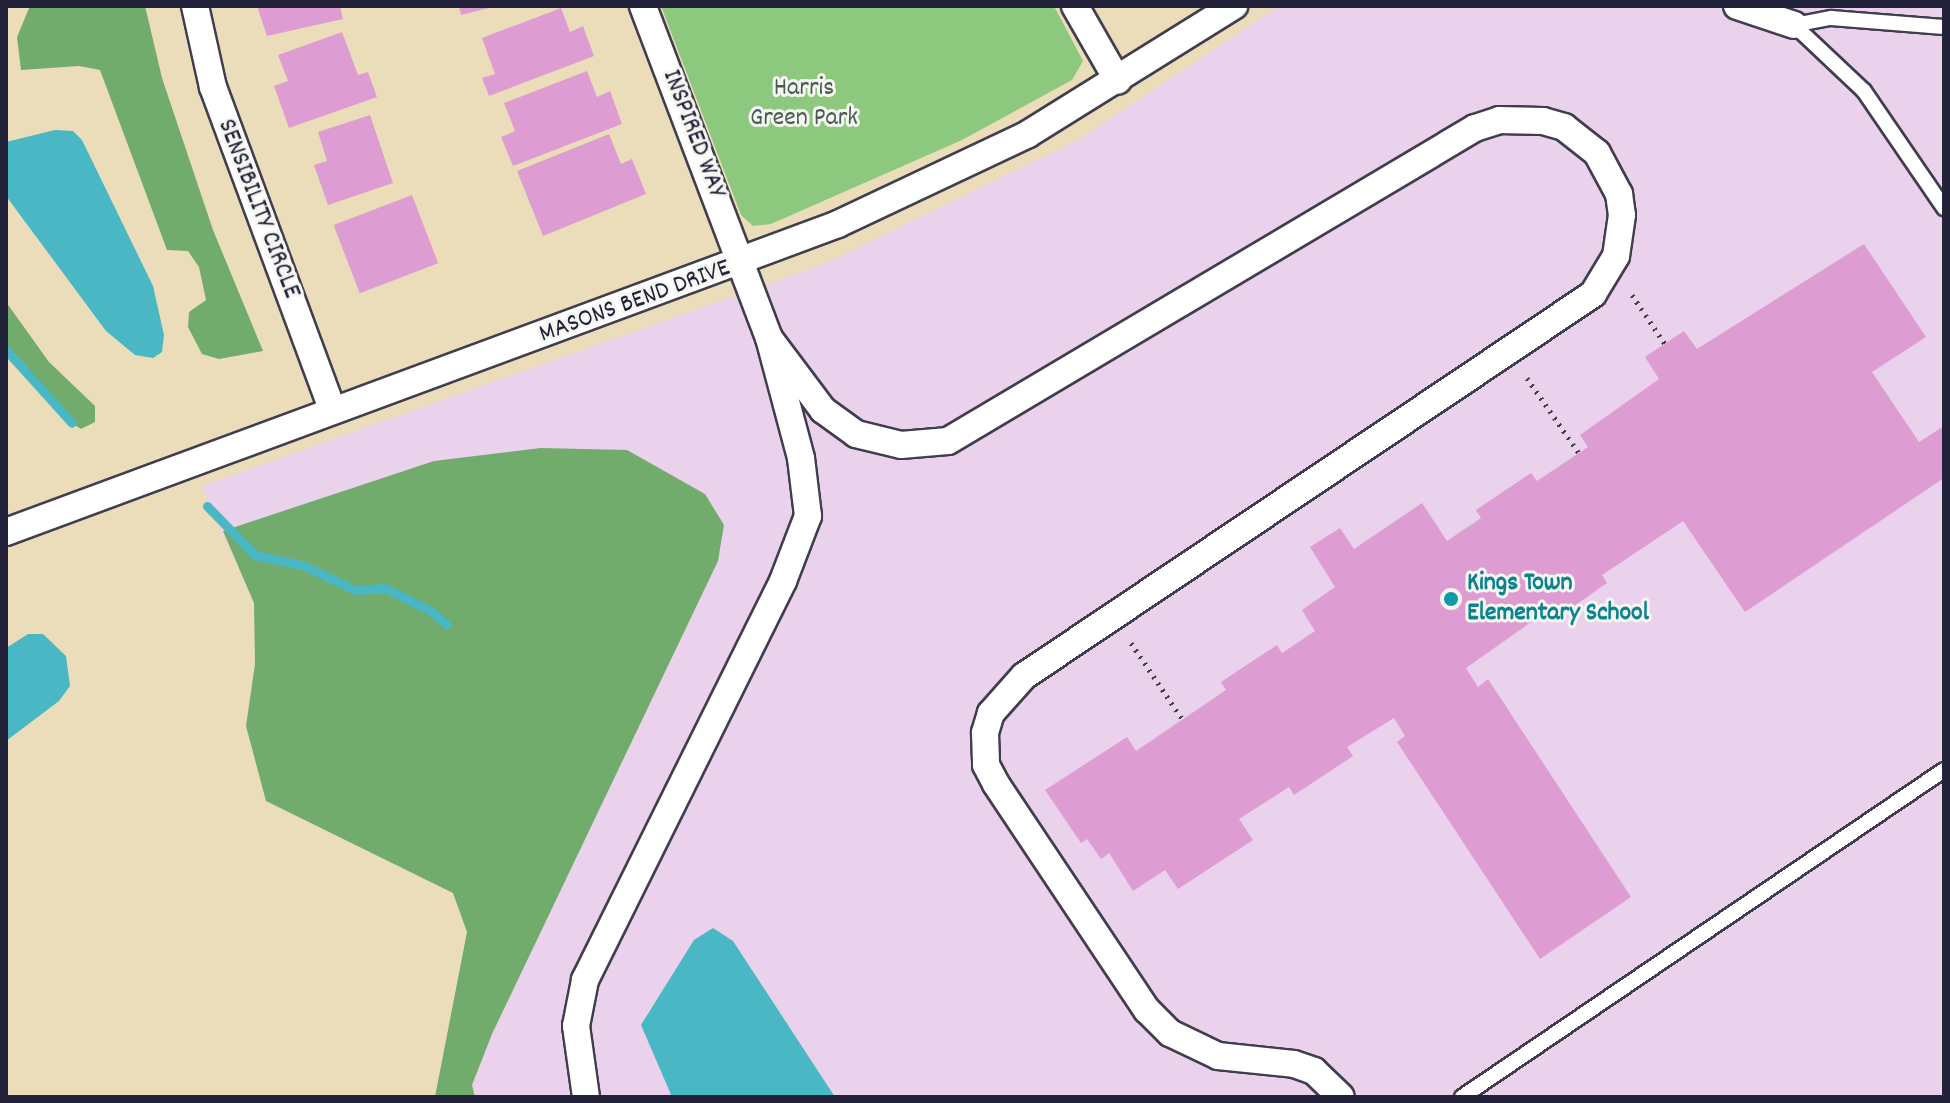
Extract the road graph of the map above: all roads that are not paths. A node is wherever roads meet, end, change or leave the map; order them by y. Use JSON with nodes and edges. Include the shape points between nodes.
{"nodes":[{"id":1,"x":195,"y":6,"type":"edge"},
{"id":2,"x":643,"y":6,"type":"edge"},
{"id":3,"x":1075,"y":6,"type":"edge"},
{"id":4,"x":1234,"y":6,"type":"edge"},
{"id":5,"x":1737,"y":6,"type":"edge"},
{"id":6,"x":1794,"y":25,"type":"junction"},
{"id":7,"x":1944,"y":27,"type":"edge"},
{"id":8,"x":1118,"y":81,"type":"junction"},
{"id":9,"x":1944,"y":208,"type":"edge"},
{"id":10,"x":742,"y":263,"type":"junction"},
{"id":11,"x":769,"y":338,"type":"junction"},
{"id":12,"x":332,"y":408,"type":"junction"},
{"id":13,"x":6,"y":532,"type":"edge"},
{"id":14,"x":1944,"y":770,"type":"edge"},
{"id":15,"x":586,"y":1097,"type":"edge"},
{"id":16,"x":1341,"y":1097,"type":"edge"},
{"id":17,"x":1462,"y":1097,"type":"edge"}],
"edges":[{"from":1,"to":12,"type":"street","name":"SENSIBILITY CIRCLE","via":[[213,87]]},
{"from":2,"to":10,"type":"street","name":"INSPIRED WAY"},
{"from":3,"to":8,"type":"street"},
{"from":4,"to":8,"type":"street","name":"MASONS BEND DRIVE"},
{"from":5,"to":6,"type":"street"},
{"from":6,"to":7,"type":"lane","via":[[1831,18]]},
{"from":6,"to":9,"type":"lane","via":[[1864,91]]},
{"from":8,"to":10,"type":"street","name":"MASONS BEND DRIVE","via":[[944,177]]},
{"from":10,"to":11,"type":"street","name":"INSPIRED WAY"},
{"from":10,"to":12,"type":"street","name":"MASONS BEND DRIVE"},
{"from":11,"to":15,"type":"street","via":[[801,458],[808,516],[783,581],[585,980],[576,1026]]},
{"from":11,"to":16,"type":"street","via":[[823,410],[856,434],[901,445],[948,441],[1475,128],[1499,120],[1543,121],[1564,127],[1597,153],[1611,175],[1622,215],[1616,256],[1593,294],[1024,676],[991,713],[985,733],[986,765],[996,784],[1147,1010],[1170,1033],[1218,1056],[1294,1064],[1314,1071]]},
{"from":12,"to":13,"type":"street","name":"MASONS BEND DRIVE"},
{"from":14,"to":17,"type":"lane"}]}
